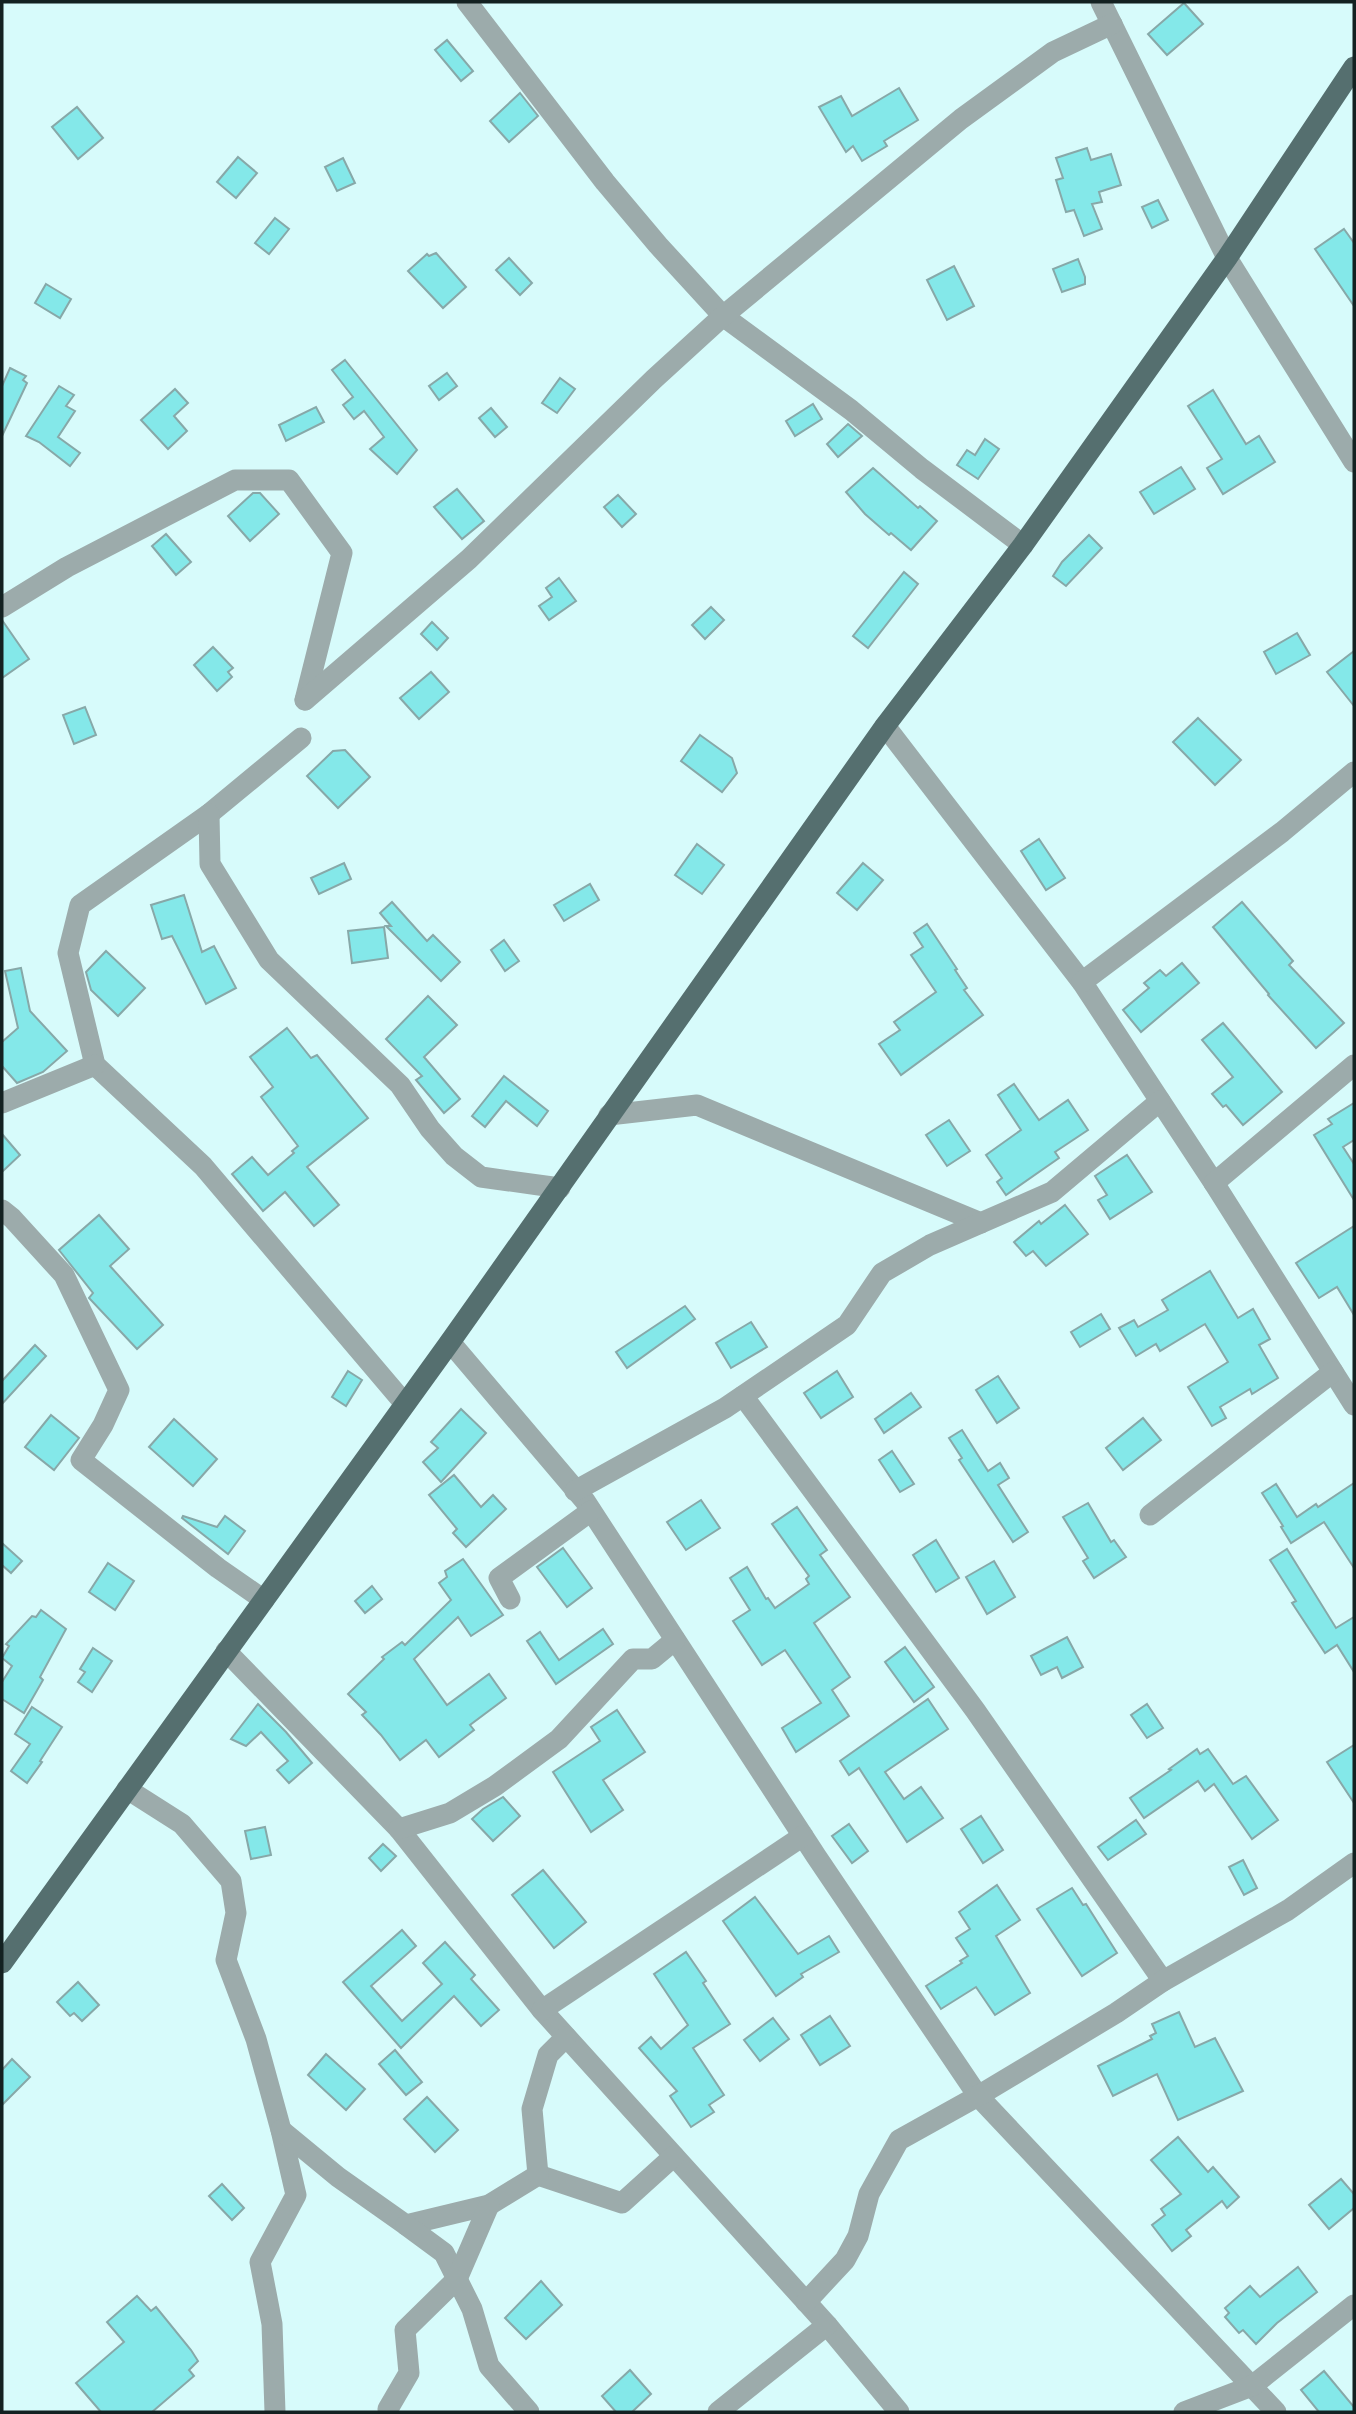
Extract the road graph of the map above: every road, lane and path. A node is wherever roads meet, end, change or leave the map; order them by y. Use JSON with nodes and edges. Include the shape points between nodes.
{"nodes":[{"id":1,"x":467,"y":2,"type":"edge"},
{"id":2,"x":1101,"y":2,"type":"edge"},
{"id":3,"x":1112,"y":24,"type":"junction"},
{"id":4,"x":1354,"y":67,"type":"edge"},
{"id":5,"x":1227,"y":258,"type":"junction"},
{"id":6,"x":723,"y":316,"type":"junction"},
{"id":7,"x":1354,"y":462,"type":"edge"},
{"id":8,"x":1023,"y":545,"type":"junction"},
{"id":9,"x":2,"y":607,"type":"edge"},
{"id":10,"x":885,"y":726,"type":"junction"},
{"id":11,"x":301,"y":738,"type":"dead end"},
{"id":12,"x":1354,"y":772,"type":"edge"},
{"id":13,"x":209,"y":814,"type":"junction"},
{"id":14,"x":1082,"y":982,"type":"junction"},
{"id":15,"x":95,"y":1065,"type":"junction"},
{"id":16,"x":1354,"y":1065,"type":"edge"},
{"id":17,"x":1160,"y":1101,"type":"junction"},
{"id":18,"x":2,"y":1103,"type":"edge"},
{"id":19,"x":609,"y":1115,"type":"junction"},
{"id":20,"x":1214,"y":1183,"type":"junction"},
{"id":21,"x":560,"y":1188,"type":"junction"},
{"id":22,"x":2,"y":1210,"type":"edge"},
{"id":23,"x":981,"y":1223,"type":"junction"},
{"id":24,"x":450,"y":1342,"type":"junction"},
{"id":25,"x":1333,"y":1372,"type":"junction"},
{"id":26,"x":743,"y":1396,"type":"junction"},
{"id":27,"x":405,"y":1404,"type":"junction"},
{"id":28,"x":1354,"y":1405,"type":"edge"},
{"id":29,"x":575,"y":1491,"type":"junction"},
{"id":30,"x":592,"y":1511,"type":"junction"},
{"id":31,"x":1150,"y":1515,"type":"dead end"},
{"id":32,"x":509,"y":1599,"type":"dead end"},
{"id":33,"x":264,"y":1600,"type":"junction"},
{"id":34,"x":675,"y":1640,"type":"junction"},
{"id":35,"x":226,"y":1651,"type":"junction"},
{"id":36,"x":127,"y":1789,"type":"junction"},
{"id":37,"x":398,"y":1829,"type":"junction"},
{"id":38,"x":803,"y":1836,"type":"junction"},
{"id":39,"x":1354,"y":1863,"type":"edge"},
{"id":40,"x":2,"y":1963,"type":"edge"},
{"id":41,"x":1163,"y":1981,"type":"junction"},
{"id":42,"x":542,"y":2010,"type":"junction"},
{"id":43,"x":566,"y":2037,"type":"junction"},
{"id":44,"x":978,"y":2096,"type":"junction"},
{"id":45,"x":281,"y":2130,"type":"junction"},
{"id":46,"x":674,"y":2156,"type":"junction"},
{"id":47,"x":538,"y":2175,"type":"junction"},
{"id":48,"x":489,"y":2205,"type":"junction"},
{"id":49,"x":406,"y":2225,"type":"junction"},
{"id":50,"x":457,"y":2280,"type":"junction"},
{"id":51,"x":806,"y":2302,"type":"junction"},
{"id":52,"x":1354,"y":2305,"type":"edge"},
{"id":53,"x":827,"y":2325,"type":"junction"},
{"id":54,"x":1252,"y":2386,"type":"junction"},
{"id":55,"x":388,"y":2409,"type":"dead end"},
{"id":56,"x":275,"y":2412,"type":"edge"},
{"id":57,"x":529,"y":2412,"type":"edge"},
{"id":58,"x":718,"y":2412,"type":"edge"},
{"id":59,"x":899,"y":2412,"type":"edge"},
{"id":60,"x":1184,"y":2412,"type":"edge"},
{"id":61,"x":1276,"y":2412,"type":"edge"}],
"edges":[{"from":1,"to":6,"type":"street","via":[[605,182]]},
{"from":2,"to":3,"type":"street"},
{"from":3,"to":5,"type":"street"},
{"from":3,"to":6,"type":"street","via":[[1053,52],[961,119]]},
{"from":4,"to":5,"type":"main road"},
{"from":5,"to":7,"type":"street"},
{"from":5,"to":8,"type":"main road"},
{"from":6,"to":8,"type":"street"},
{"from":6,"to":9,"type":"street","via":[[469,559],[305,700],[342,553],[289,480],[235,480],[67,567]]},
{"from":8,"to":10,"type":"main road"},
{"from":10,"to":14,"type":"street"},
{"from":10,"to":19,"type":"main road"},
{"from":11,"to":13,"type":"street"},
{"from":12,"to":14,"type":"street"},
{"from":13,"to":15,"type":"street","via":[[80,905],[68,953]]},
{"from":13,"to":21,"type":"street","via":[[210,864],[269,960],[400,1085],[454,1156],[481,1177]]},
{"from":14,"to":17,"type":"street"},
{"from":15,"to":18,"type":"street"},
{"from":15,"to":27,"type":"street","via":[[203,1166]]},
{"from":16,"to":20,"type":"street"},
{"from":17,"to":20,"type":"street"},
{"from":17,"to":23,"type":"street","via":[[1052,1192]]},
{"from":19,"to":21,"type":"main road"},
{"from":19,"to":23,"type":"street","via":[[697,1105]]},
{"from":20,"to":25,"type":"street"},
{"from":21,"to":24,"type":"main road"},
{"from":22,"to":33,"type":"street","via":[[64,1275],[119,1390],[81,1460]]},
{"from":23,"to":26,"type":"street","via":[[882,1273],[847,1325]]},
{"from":24,"to":27,"type":"main road"},
{"from":24,"to":29,"type":"street"},
{"from":25,"to":28,"type":"street"},
{"from":25,"to":31,"type":"street"},
{"from":26,"to":29,"type":"street"},
{"from":26,"to":41,"type":"street","via":[[975,1710]]},
{"from":27,"to":33,"type":"main road"},
{"from":29,"to":30,"type":"street"},
{"from":30,"to":32,"type":"street","via":[[499,1578]]},
{"from":30,"to":34,"type":"street"},
{"from":33,"to":35,"type":"main road"},
{"from":34,"to":37,"type":"street","via":[[652,1658],[633,1659],[559,1739],[495,1786],[450,1813]]},
{"from":34,"to":38,"type":"street"},
{"from":35,"to":36,"type":"main road"},
{"from":35,"to":37,"type":"street"},
{"from":36,"to":40,"type":"main road"},
{"from":36,"to":45,"type":"street","via":[[182,1824],[231,1881],[236,1913],[226,1959],[256,2039]]},
{"from":37,"to":42,"type":"street"},
{"from":38,"to":42,"type":"street"},
{"from":38,"to":44,"type":"street"},
{"from":39,"to":41,"type":"street","via":[[1288,1910]]},
{"from":41,"to":44,"type":"street"},
{"from":42,"to":43,"type":"street"},
{"from":43,"to":46,"type":"street"},
{"from":43,"to":47,"type":"street","via":[[548,2055],[532,2109]]},
{"from":44,"to":51,"type":"street","via":[[898,2140],[869,2194],[858,2236],[845,2260]]},
{"from":44,"to":54,"type":"street"},
{"from":45,"to":49,"type":"street"},
{"from":45,"to":56,"type":"street","via":[[296,2195],[260,2262],[272,2324]]},
{"from":46,"to":47,"type":"street","via":[[622,2203]]},
{"from":46,"to":51,"type":"street"},
{"from":47,"to":48,"type":"street"},
{"from":48,"to":49,"type":"street"},
{"from":48,"to":50,"type":"street"},
{"from":49,"to":50,"type":"street","via":[[443,2253]]},
{"from":50,"to":55,"type":"street","via":[[405,2330],[409,2373]]},
{"from":50,"to":57,"type":"street","via":[[472,2309],[489,2366]]},
{"from":51,"to":53,"type":"street"},
{"from":52,"to":54,"type":"street"},
{"from":53,"to":58,"type":"street"},
{"from":53,"to":59,"type":"street"},
{"from":54,"to":60,"type":"street"},
{"from":54,"to":61,"type":"street"}]}
